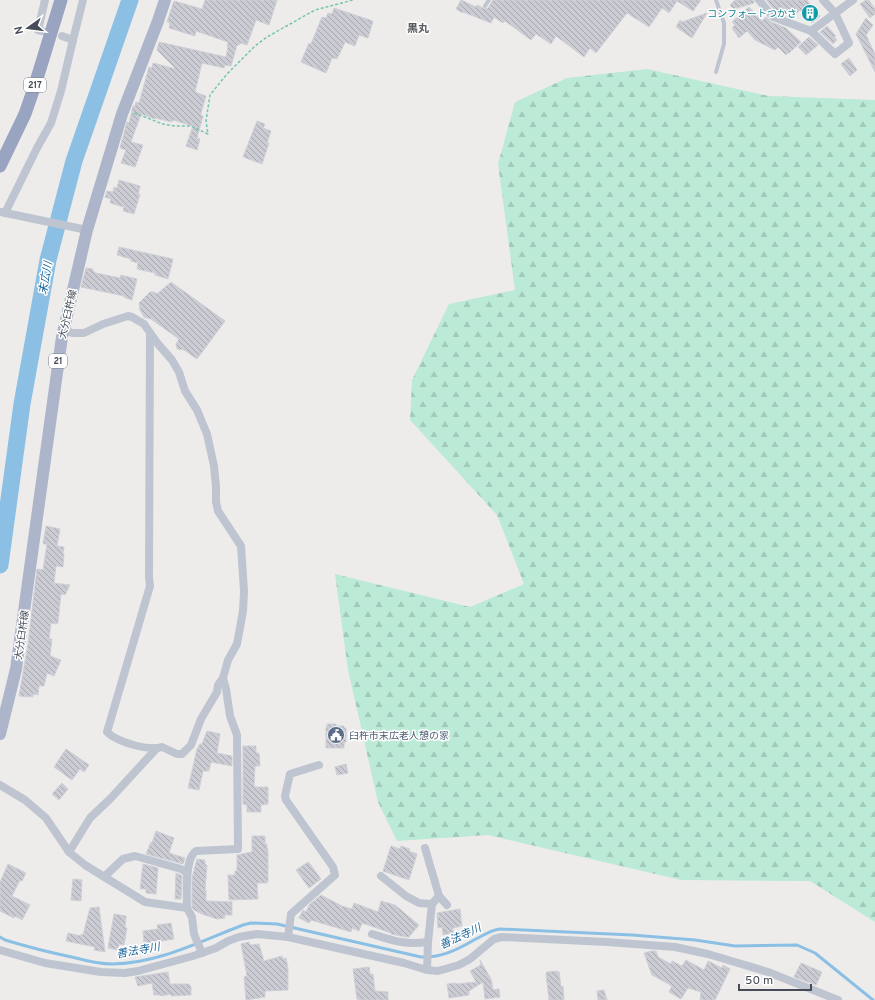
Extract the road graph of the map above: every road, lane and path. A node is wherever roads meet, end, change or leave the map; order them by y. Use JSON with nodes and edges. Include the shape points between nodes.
{"nodes":[{"id":1,"x":45,"y":0,"type":"edge"},
{"id":2,"x":61,"y":0,"type":"edge"},
{"id":3,"x":83,"y":0,"type":"edge"},
{"id":4,"x":165,"y":0,"type":"edge"},
{"id":5,"x":353,"y":0,"type":"edge"},
{"id":6,"x":489,"y":0,"type":"edge"},
{"id":7,"x":716,"y":0,"type":"edge"},
{"id":8,"x":759,"y":0,"type":"edge"},
{"id":9,"x":823,"y":0,"type":"edge"},
{"id":10,"x":853,"y":0,"type":"edge"},
{"id":11,"x":485,"y":6,"type":"dead end"},
{"id":12,"x":835,"y":13,"type":"junction"},
{"id":13,"x":42,"y":31,"type":"dead end"},
{"id":14,"x":811,"y":31,"type":"junction"},
{"id":15,"x":62,"y":36,"type":"dead end"},
{"id":16,"x":73,"y":40,"type":"junction"},
{"id":17,"x":716,"y":72,"type":"dead end"},
{"id":18,"x":122,"y":114,"type":"junction"},
{"id":19,"x":0,"y":166,"type":"edge"},
{"id":20,"x":2,"y":212,"type":"edge"},
{"id":21,"x":82,"y":229,"type":"junction"},
{"id":22,"x":64,"y":328,"type":"junction"},
{"id":23,"x":150,"y":333,"type":"junction"},
{"id":24,"x":223,"y":678,"type":"junction"},
{"id":25,"x":0,"y":734,"type":"edge"},
{"id":26,"x":156,"y":749,"type":"junction"},
{"id":27,"x":319,"y":765,"type":"dead end"},
{"id":28,"x":0,"y":785,"type":"edge"},
{"id":29,"x":425,"y":848,"type":"dead end"},
{"id":30,"x":68,"y":852,"type":"junction"},
{"id":31,"x":187,"y":873,"type":"junction"},
{"id":32,"x":381,"y":876,"type":"dead end"},
{"id":33,"x":104,"y":877,"type":"junction"},
{"id":34,"x":439,"y":896,"type":"junction"},
{"id":35,"x":432,"y":904,"type":"junction"},
{"id":36,"x":447,"y":905,"type":"dead end"},
{"id":37,"x":187,"y":908,"type":"junction"},
{"id":38,"x":372,"y":934,"type":"dead end"},
{"id":39,"x":288,"y":935,"type":"junction"},
{"id":40,"x":428,"y":945,"type":"junction"},
{"id":41,"x":0,"y":950,"type":"edge"},
{"id":42,"x":201,"y":951,"type":"junction"},
{"id":43,"x":427,"y":968,"type":"junction"},
{"id":44,"x":838,"y":1000,"type":"edge"}],
"edges":[{"from":1,"to":13,"type":"street","via":[[38,30]]},
{"from":2,"to":19,"type":"highway","number":"217","via":[[25,114]]},
{"from":3,"to":16,"type":"street"},
{"from":4,"to":18,"type":"main road","name":"大分臼杵線","number":"21"},
{"from":5,"to":18,"type":"path","via":[[315,10],[255,46],[210,95],[206,121],[208,134],[191,126],[164,124],[128,110]]},
{"from":6,"to":11,"type":"lane"},
{"from":7,"to":17,"type":"lane","via":[[724,23],[724,44]]},
{"from":8,"to":14,"type":"street","via":[[773,17]]},
{"from":9,"to":12,"type":"street"},
{"from":10,"to":12,"type":"street"},
{"from":12,"to":14,"type":"street"},
{"from":12,"to":14,"type":"street","via":[[849,43],[835,54]]},
{"from":15,"to":16,"type":"street"},
{"from":16,"to":20,"type":"street","via":[[51,123]]},
{"from":18,"to":21,"type":"main road","name":"大分臼杵線","number":"21"},
{"from":20,"to":21,"type":"street"},
{"from":21,"to":22,"type":"main road","name":"大分臼杵線","number":"21"},
{"from":22,"to":23,"type":"street","via":[[72,333],[84,333],[103,324],[132,316],[144,324]]},
{"from":22,"to":25,"type":"main road","name":"大分臼杵線","number":"21","via":[[16,669]]},
{"from":23,"to":24,"type":"street","via":[[172,360],[185,391],[197,410],[207,434],[214,466],[218,511],[241,546],[243,611],[237,644],[228,660]]},
{"from":23,"to":26,"type":"street","via":[[150,586],[106,732],[123,742]]},
{"from":24,"to":26,"type":"street","via":[[188,749],[182,754],[162,747]]},
{"from":24,"to":31,"type":"street","via":[[230,716],[237,735],[238,849],[196,851],[192,854]]},
{"from":26,"to":30,"type":"street","via":[[90,818]]},
{"from":27,"to":39,"type":"street","via":[[290,774],[286,800],[335,875],[291,914]]},
{"from":28,"to":30,"type":"street","via":[[25,800],[46,818]]},
{"from":29,"to":34,"type":"street"},
{"from":30,"to":33,"type":"street"},
{"from":31,"to":33,"type":"street","via":[[135,856],[123,859]]},
{"from":31,"to":37,"type":"street"},
{"from":32,"to":35,"type":"street","via":[[406,896],[419,903]]},
{"from":33,"to":37,"type":"street","via":[[145,902]]},
{"from":34,"to":35,"type":"street"},
{"from":34,"to":36,"type":"street"},
{"from":35,"to":40,"type":"street"},
{"from":37,"to":42,"type":"street"},
{"from":38,"to":40,"type":"street","via":[[396,942]]},
{"from":39,"to":42,"type":"street","via":[[251,935]]},
{"from":39,"to":43,"type":"street"},
{"from":40,"to":43,"type":"street"},
{"from":41,"to":42,"type":"street","via":[[45,963],[109,973],[138,971]]},
{"from":43,"to":44,"type":"street","via":[[438,971],[459,965],[494,939],[502,937],[676,947],[768,972]]}]}
